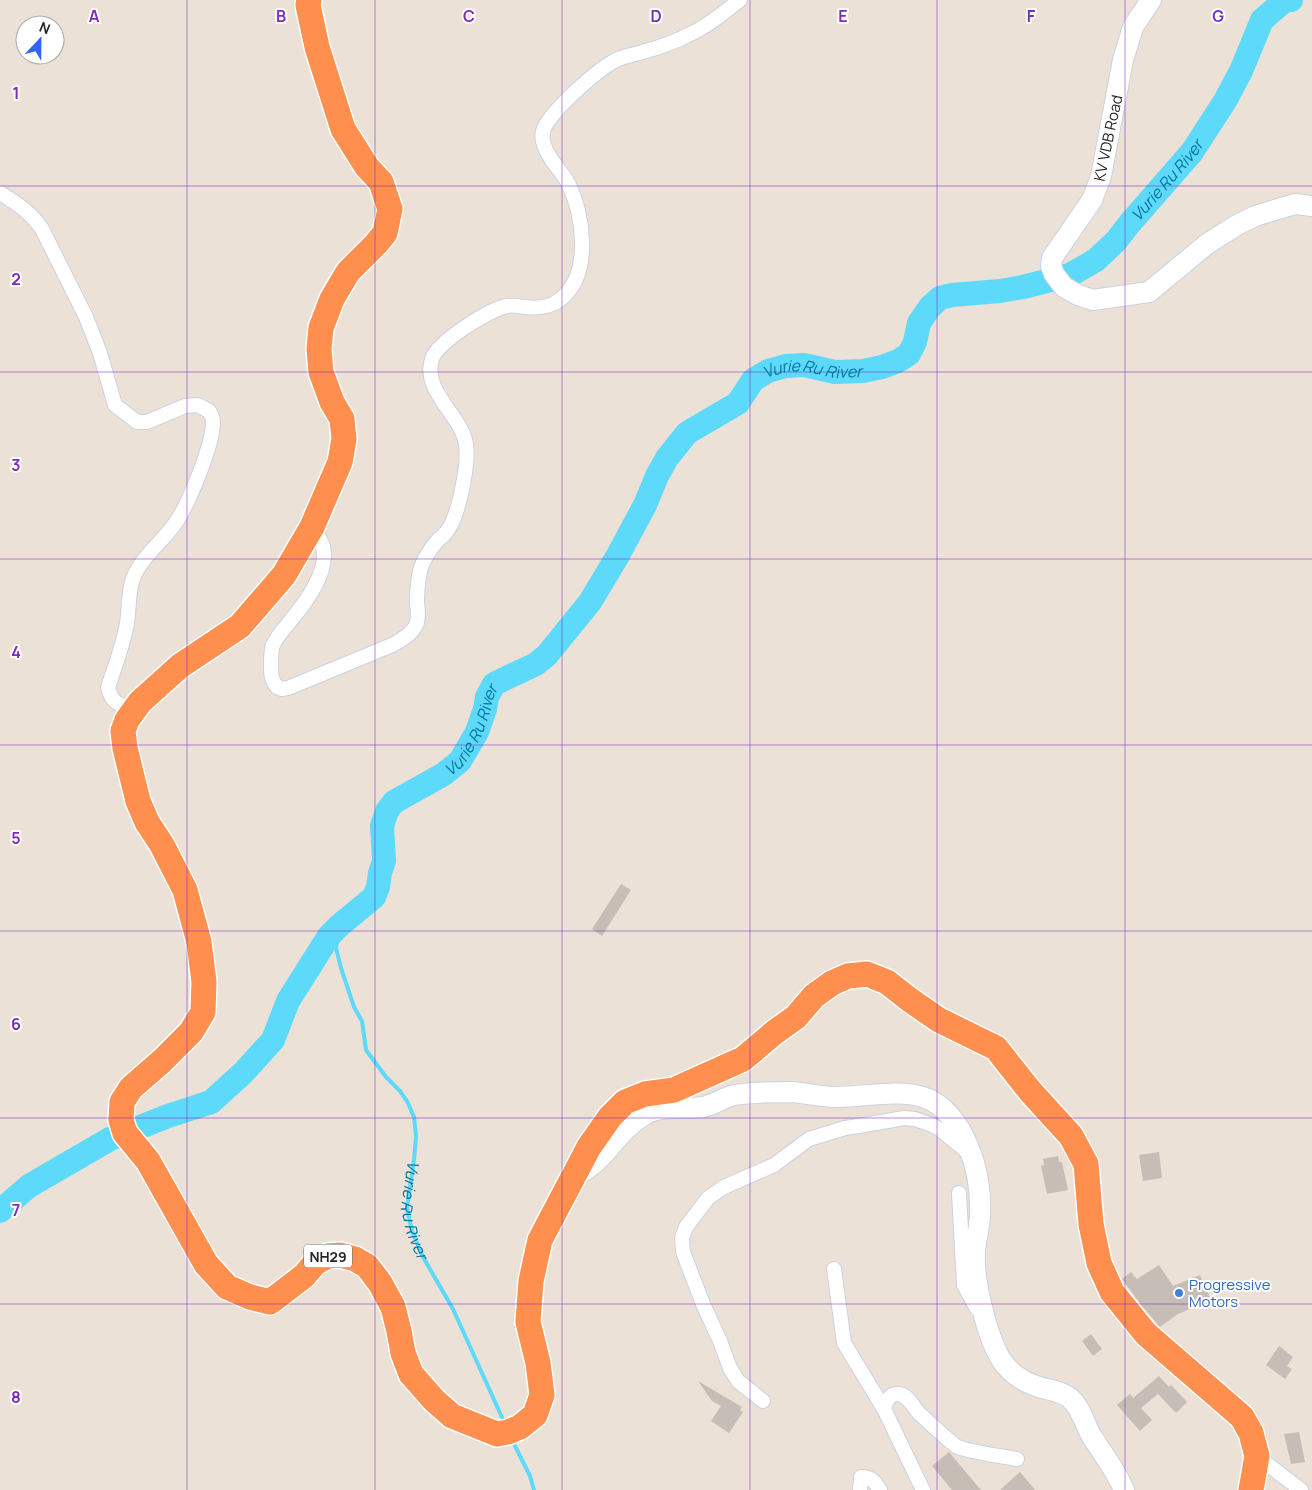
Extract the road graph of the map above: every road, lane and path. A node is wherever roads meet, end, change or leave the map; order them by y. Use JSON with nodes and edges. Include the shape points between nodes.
{"nodes":[{"id":1,"x":309,"y":0,"type":"edge"},
{"id":2,"x":740,"y":0,"type":"edge"},
{"id":3,"x":1151,"y":0,"type":"edge"},
{"id":4,"x":0,"y":193,"type":"edge"},
{"id":5,"x":1312,"y":206,"type":"edge"},
{"id":6,"x":312,"y":526,"type":"junction"},
{"id":7,"x":134,"y":709,"type":"junction"},
{"id":8,"x":972,"y":1155,"type":"junction"},
{"id":9,"x":574,"y":1179,"type":"junction"},
{"id":10,"x":959,"y":1193,"type":"dead end"},
{"id":11,"x":834,"y":1269,"type":"dead end"},
{"id":12,"x":988,"y":1330,"type":"junction"},
{"id":13,"x":764,"y":1401,"type":"dead end"},
{"id":14,"x":884,"y":1409,"type":"junction"},
{"id":15,"x":1257,"y":1456,"type":"junction"},
{"id":16,"x":1017,"y":1459,"type":"dead end"},
{"id":17,"x":860,"y":1490,"type":"edge"},
{"id":18,"x":880,"y":1490,"type":"edge"},
{"id":19,"x":924,"y":1490,"type":"edge"},
{"id":20,"x":1124,"y":1490,"type":"edge"},
{"id":21,"x":1251,"y":1490,"type":"edge"},
{"id":22,"x":1301,"y":1490,"type":"edge"}],
"edges":[{"from":1,"to":6,"type":"highway","number":"NH29","via":[[317,47],[343,129],[367,167],[381,182],[390,209],[385,233],[348,272],[332,299],[321,328],[321,372],[342,419],[344,439],[340,462]]},
{"from":2,"to":6,"type":"street","via":[[691,34],[616,60],[565,101],[548,120],[542,138],[544,146],[567,182],[579,215],[581,258],[577,277],[568,293],[557,302],[534,308],[510,305],[498,308],[449,340],[432,358],[432,383],[463,434],[466,459],[453,521],[428,552],[422,565],[416,625],[402,640],[392,645],[282,689],[277,687],[272,677],[273,646],[315,586],[323,560],[323,548]]},
{"from":3,"to":5,"type":"street","name":"KV VDB Road","via":[[1133,28],[1123,60],[1096,191],[1052,258],[1054,274],[1064,287],[1093,300],[1149,292],[1207,244],[1237,225],[1295,204]]},
{"from":4,"to":7,"type":"street","via":[[20,205],[42,228],[86,317],[115,405],[137,422],[147,422],[186,406],[198,405],[209,411],[213,420],[202,466],[184,510],[175,525],[142,561],[132,580],[127,628],[108,686],[116,703]]},
{"from":6,"to":7,"type":"highway","number":"NH29","via":[[284,575],[240,626],[180,666]]},
{"from":7,"to":9,"type":"highway","number":"NH29","via":[[123,731],[138,801],[184,890],[199,942],[204,982],[203,1012],[191,1032],[132,1088],[122,1102],[121,1120],[125,1133],[148,1160],[206,1264],[227,1287],[270,1302],[304,1276],[314,1263],[328,1256],[355,1259],[367,1266],[393,1307],[411,1374],[452,1416],[496,1434],[508,1432],[535,1415],[542,1395],[528,1322],[531,1281],[540,1240]]},
{"from":8,"to":9,"type":"street","via":[[962,1133],[945,1110],[923,1096],[837,1097],[792,1092],[763,1093],[733,1095],[704,1107],[660,1109],[644,1114]]},
{"from":8,"to":12,"type":"street","via":[[980,1202],[976,1273]]},
{"from":8,"to":13,"type":"street","via":[[932,1125],[904,1118],[844,1128],[809,1139],[774,1165],[724,1187],[708,1198],[686,1227],[682,1238],[683,1252],[734,1375]]},
{"from":9,"to":15,"type":"highway","number":"NH29","via":[[589,1147],[624,1102],[645,1094],[674,1090],[743,1059],[832,983],[848,976],[867,974],[886,982],[938,1020],[996,1048],[1071,1136],[1086,1164],[1091,1224],[1099,1263],[1112,1292],[1146,1334],[1242,1417]]},
{"from":10,"to":12,"type":"street","via":[[964,1285]]},
{"from":11,"to":14,"type":"street","via":[[844,1343]]},
{"from":12,"to":20,"type":"street","via":[[1004,1365],[1032,1386],[1059,1391],[1077,1406]]},
{"from":14,"to":16,"type":"street","via":[[891,1395],[903,1395],[918,1413],[958,1447]]},
{"from":14,"to":19,"type":"street"},
{"from":15,"to":21,"type":"highway","number":"NH29"},
{"from":15,"to":22,"type":"street"},
{"from":17,"to":18,"type":"street","via":[[862,1477],[868,1477]]}]}
